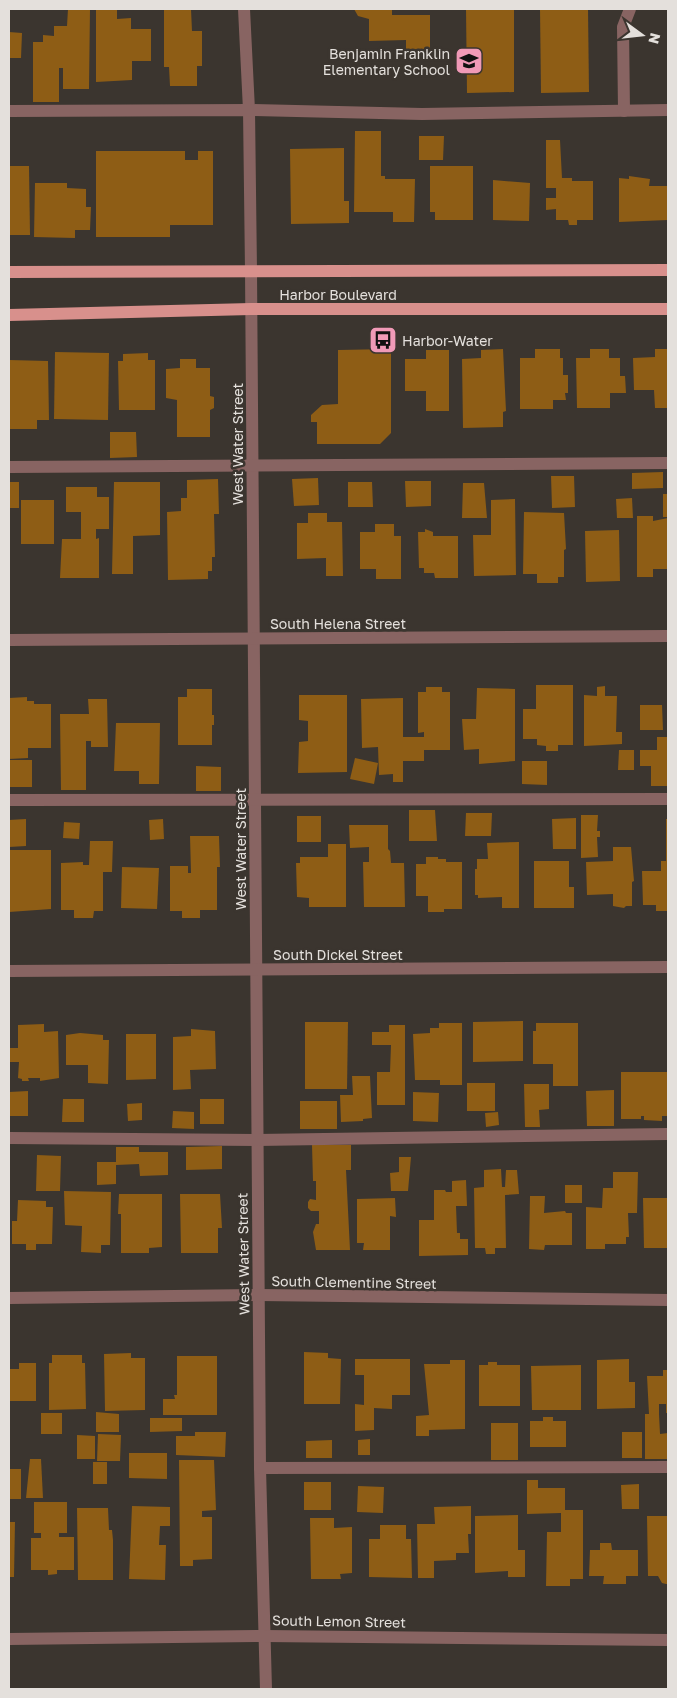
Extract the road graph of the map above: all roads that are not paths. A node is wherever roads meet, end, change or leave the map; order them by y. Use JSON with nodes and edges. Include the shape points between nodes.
{"nodes":[{"id":1,"x":244,"y":9,"type":"edge"},
{"id":2,"x":630,"y":9,"type":"edge"},
{"id":3,"x":249,"y":110,"type":"junction"},
{"id":4,"x":624,"y":110,"type":"junction"},
{"id":5,"x":668,"y":110,"type":"edge"},
{"id":6,"x":9,"y":111,"type":"edge"},
{"id":7,"x":668,"y":270,"type":"edge"},
{"id":8,"x":251,"y":271,"type":"junction"},
{"id":9,"x":9,"y":272,"type":"edge"},
{"id":10,"x":668,"y":308,"type":"edge"},
{"id":11,"x":251,"y":309,"type":"junction"},
{"id":12,"x":9,"y":315,"type":"edge"},
{"id":13,"x":668,"y":463,"type":"edge"},
{"id":14,"x":252,"y":465,"type":"junction"},
{"id":15,"x":9,"y":467,"type":"edge"},
{"id":16,"x":668,"y":636,"type":"edge"},
{"id":17,"x":253,"y":639,"type":"junction"},
{"id":18,"x":9,"y":640,"type":"edge"},
{"id":19,"x":255,"y":798,"type":"junction"},
{"id":20,"x":668,"y":799,"type":"edge"},
{"id":21,"x":9,"y":800,"type":"edge"},
{"id":22,"x":668,"y":967,"type":"edge"},
{"id":23,"x":256,"y":970,"type":"junction"},
{"id":24,"x":9,"y":972,"type":"edge"},
{"id":25,"x":668,"y":1134,"type":"edge"},
{"id":26,"x":9,"y":1138,"type":"edge"},
{"id":27,"x":258,"y":1140,"type":"junction"},
{"id":28,"x":259,"y":1296,"type":"junction"},
{"id":29,"x":9,"y":1298,"type":"edge"},
{"id":30,"x":668,"y":1300,"type":"edge"},
{"id":31,"x":260,"y":1468,"type":"junction"},
{"id":32,"x":668,"y":1468,"type":"edge"},
{"id":33,"x":264,"y":1636,"type":"junction"},
{"id":34,"x":9,"y":1639,"type":"edge"},
{"id":35,"x":668,"y":1640,"type":"edge"},
{"id":36,"x":266,"y":1689,"type":"edge"}],
"edges":[{"from":1,"to":3,"type":"street","name":"West Water Street"},
{"from":2,"to":4,"type":"street","via":[[623,27]]},
{"from":3,"to":4,"type":"street","via":[[422,114]]},
{"from":3,"to":6,"type":"street"},
{"from":3,"to":8,"type":"street","name":"West Water Street"},
{"from":4,"to":5,"type":"street"},
{"from":7,"to":8,"type":"main road","name":"Harbor Boulevard"},
{"from":8,"to":9,"type":"main road","name":"Harbor Boulevard"},
{"from":8,"to":11,"type":"street","name":"West Water Street"},
{"from":10,"to":11,"type":"main road","name":"Harbor Boulevard"},
{"from":11,"to":12,"type":"main road","name":"Harbor Boulevard"},
{"from":11,"to":14,"type":"street","name":"West Water Street"},
{"from":13,"to":14,"type":"street"},
{"from":14,"to":15,"type":"street"},
{"from":14,"to":17,"type":"street","name":"West Water Street"},
{"from":16,"to":17,"type":"street","name":"South Helena Street"},
{"from":17,"to":18,"type":"street","name":"South Helena Street"},
{"from":17,"to":19,"type":"street","name":"West Water Street"},
{"from":19,"to":20,"type":"street"},
{"from":19,"to":21,"type":"street"},
{"from":19,"to":23,"type":"street","name":"West Water Street"},
{"from":22,"to":23,"type":"street","name":"South Dickel Street"},
{"from":23,"to":24,"type":"street","name":"South Dickel Street"},
{"from":23,"to":27,"type":"street","name":"West Water Street"},
{"from":25,"to":27,"type":"street"},
{"from":26,"to":27,"type":"street"},
{"from":27,"to":28,"type":"street","name":"West Water Street"},
{"from":28,"to":29,"type":"street","name":"South Clementine Street"},
{"from":28,"to":30,"type":"street","name":"South Clementine Street"},
{"from":28,"to":31,"type":"street","name":"West Water Street"},
{"from":31,"to":32,"type":"street"},
{"from":31,"to":33,"type":"street","name":"West Water Street"},
{"from":33,"to":34,"type":"street","name":"South Lemon Street"},
{"from":33,"to":35,"type":"street","name":"South Lemon Street"},
{"from":33,"to":36,"type":"street","name":"West Water Street"}]}
